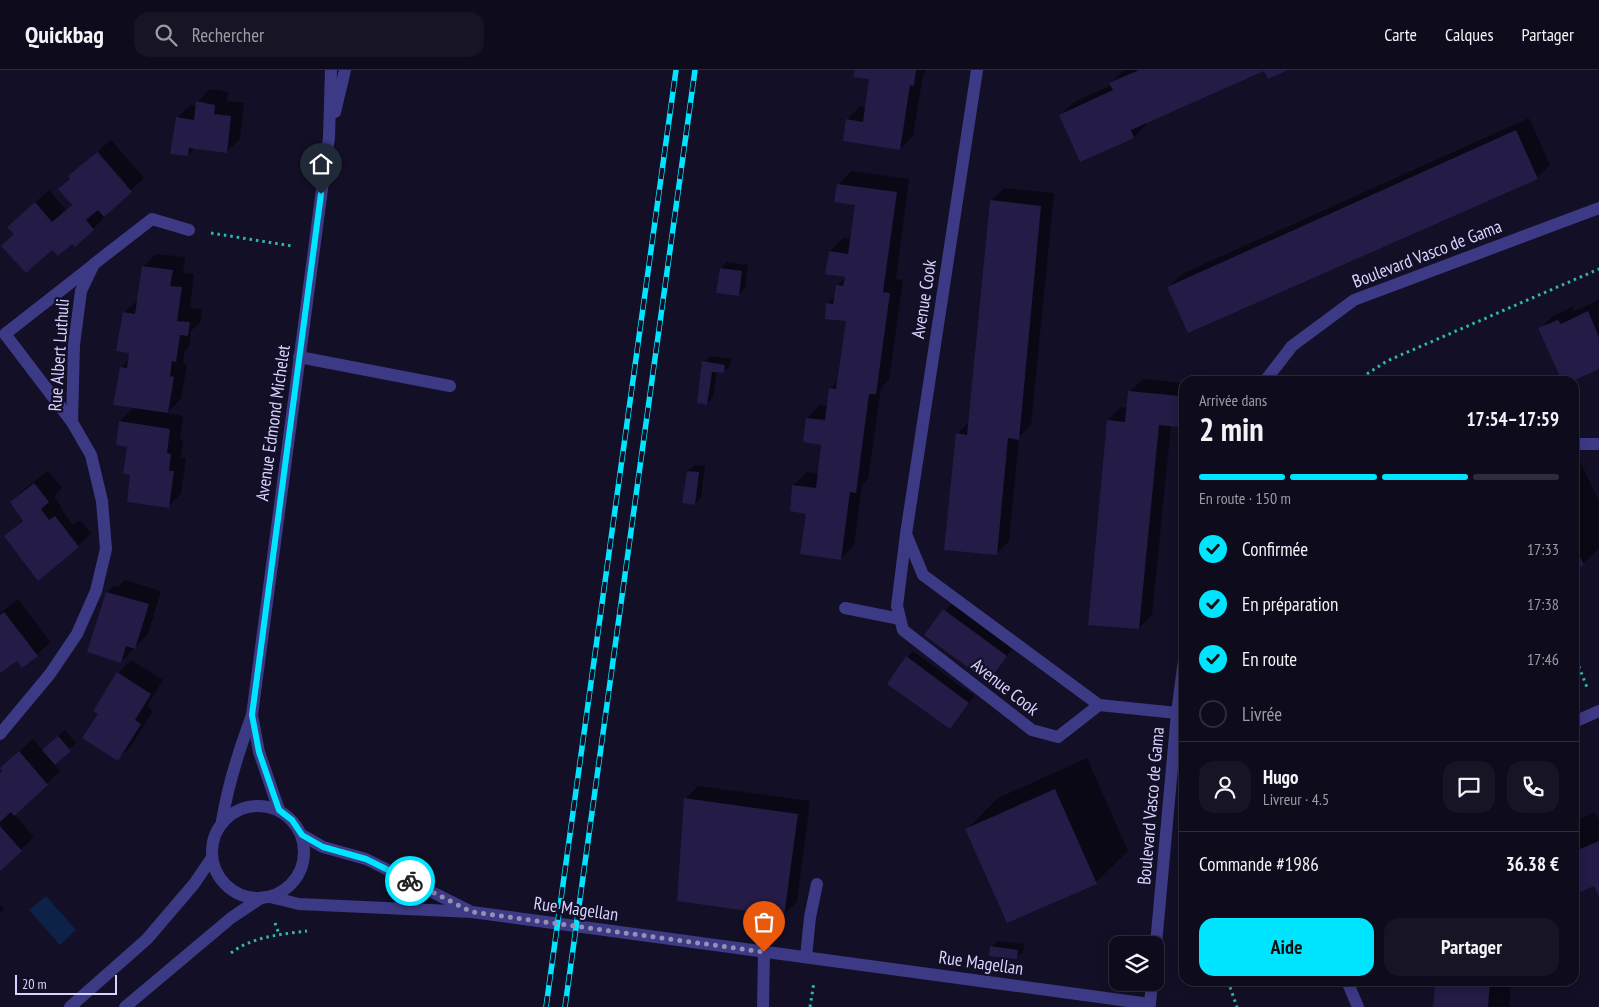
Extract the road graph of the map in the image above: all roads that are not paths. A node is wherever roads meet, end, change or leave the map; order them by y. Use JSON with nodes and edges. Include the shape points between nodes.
{"nodes":[{"id":1,"x":331,"y":70,"type":"edge"},
{"id":2,"x":345,"y":70,"type":"edge"},
{"id":3,"x":977,"y":70,"type":"edge"},
{"id":4,"x":329,"y":137,"type":"junction"},
{"id":5,"x":1599,"y":208,"type":"edge"},
{"id":6,"x":188,"y":230,"type":"road end"},
{"id":7,"x":94,"y":264,"type":"junction"},
{"id":8,"x":299,"y":357,"type":"junction"},
{"id":9,"x":1268,"y":376,"type":"edge"},
{"id":10,"x":450,"y":386,"type":"dead end"},
{"id":11,"x":72,"y":422,"type":"junction"},
{"id":12,"x":1579,"y":444,"type":"edge"},
{"id":13,"x":1599,"y":444,"type":"edge"},
{"id":14,"x":906,"y":534,"type":"junction"},
{"id":15,"x":845,"y":608,"type":"dead end"},
{"id":16,"x":900,"y":619,"type":"junction"},
{"id":17,"x":1179,"y":697,"type":"edge"},
{"id":18,"x":1099,"y":705,"type":"junction"},
{"id":19,"x":1598,"y":711,"type":"edge"},
{"id":20,"x":1177,"y":712,"type":"junction"},
{"id":21,"x":252,"y":715,"type":"junction"},
{"id":22,"x":1579,"y":720,"type":"edge"},
{"id":23,"x":0,"y":734,"type":"edge"},
{"id":24,"x":279,"y":810,"type":"junction"},
{"id":25,"x":222,"y":821,"type":"junction"},
{"id":26,"x":302,"y":835,"type":"junction"},
{"id":27,"x":212,"y":859,"type":"junction"},
{"id":28,"x":817,"y":884,"type":"dead end"},
{"id":29,"x":265,"y":897,"type":"junction"},
{"id":30,"x":472,"y":912,"type":"junction"},
{"id":31,"x":1157,"y":936,"type":"edge"},
{"id":32,"x":764,"y":952,"type":"junction"},
{"id":33,"x":806,"y":957,"type":"junction"},
{"id":34,"x":1349,"y":986,"type":"edge"},
{"id":35,"x":1152,"y":991,"type":"edge"},
{"id":36,"x":1152,"y":1006,"type":"edge"},
{"id":37,"x":70,"y":1007,"type":"edge"},
{"id":38,"x":125,"y":1007,"type":"edge"},
{"id":39,"x":763,"y":1007,"type":"edge"},
{"id":40,"x":1358,"y":1007,"type":"edge"}],
"edges":[{"from":1,"to":4,"type":"street"},
{"from":2,"to":4,"type":"street"},
{"from":3,"to":14,"type":"street","name":"Avenue Cook"},
{"from":4,"to":8,"type":"street","name":"Avenue Edmond Michelet"},
{"from":5,"to":9,"type":"street","name":"Boulevard Vasco de Gama","via":[[1354,300],[1292,346]]},
{"from":6,"to":7,"type":"street","name":"Rue Albert Luthuli","via":[[152,219]]},
{"from":7,"to":11,"type":"street","name":"Rue Albert Luthuli","via":[[81,291],[74,345]]},
{"from":7,"to":11,"type":"street","via":[[5,334]]},
{"from":8,"to":10,"type":"street"},
{"from":8,"to":21,"type":"street","name":"Avenue Edmond Michelet"},
{"from":11,"to":23,"type":"street","name":"Rue Albert Luthuli","via":[[91,455],[102,500],[106,549],[96,591],[77,634],[50,674]]},
{"from":12,"to":13,"type":"street"},
{"from":14,"to":16,"type":"street","name":"Avenue Cook","via":[[897,606]]},
{"from":14,"to":18,"type":"street","via":[[923,575]]},
{"from":15,"to":16,"type":"street"},
{"from":16,"to":18,"type":"street","name":"Avenue Cook","via":[[903,630],[1032,730],[1058,737]]},
{"from":17,"to":20,"type":"street","name":"Boulevard Vasco de Gama"},
{"from":18,"to":20,"type":"street"},
{"from":19,"to":22,"type":"street"},
{"from":20,"to":31,"type":"street","name":"Boulevard Vasco de Gama"},
{"from":21,"to":24,"type":"street","name":"Avenue Edmond Michelet","via":[[259,752]]},
{"from":21,"to":25,"type":"street","name":"Avenue Edmond Michelet","via":[[234,765]]},
{"from":24,"to":25,"type":"street","via":[[264,805],[249,806],[234,811]]},
{"from":24,"to":26,"type":"street","via":[[292,820]]},
{"from":25,"to":27,"type":"street","via":[[211,846]]},
{"from":26,"to":29,"type":"street","via":[[302,866],[295,880],[284,890]]},
{"from":26,"to":30,"type":"street","name":"Rue Magellan","via":[[323,847],[366,859]]},
{"from":27,"to":29,"type":"street","via":[[216,872],[234,892],[247,897]]},
{"from":27,"to":37,"type":"street","via":[[147,939]]},
{"from":28,"to":33,"type":"street"},
{"from":29,"to":30,"type":"street","name":"Rue Magellan","via":[[299,904]]},
{"from":29,"to":38,"type":"street","via":[[231,918]]},
{"from":30,"to":32,"type":"street","name":"Rue Magellan"},
{"from":32,"to":33,"type":"street","name":"Rue Magellan"},
{"from":32,"to":39,"type":"street"},
{"from":33,"to":36,"type":"street","name":"Rue Magellan"},
{"from":34,"to":40,"type":"street"},
{"from":35,"to":36,"type":"street"}]}
